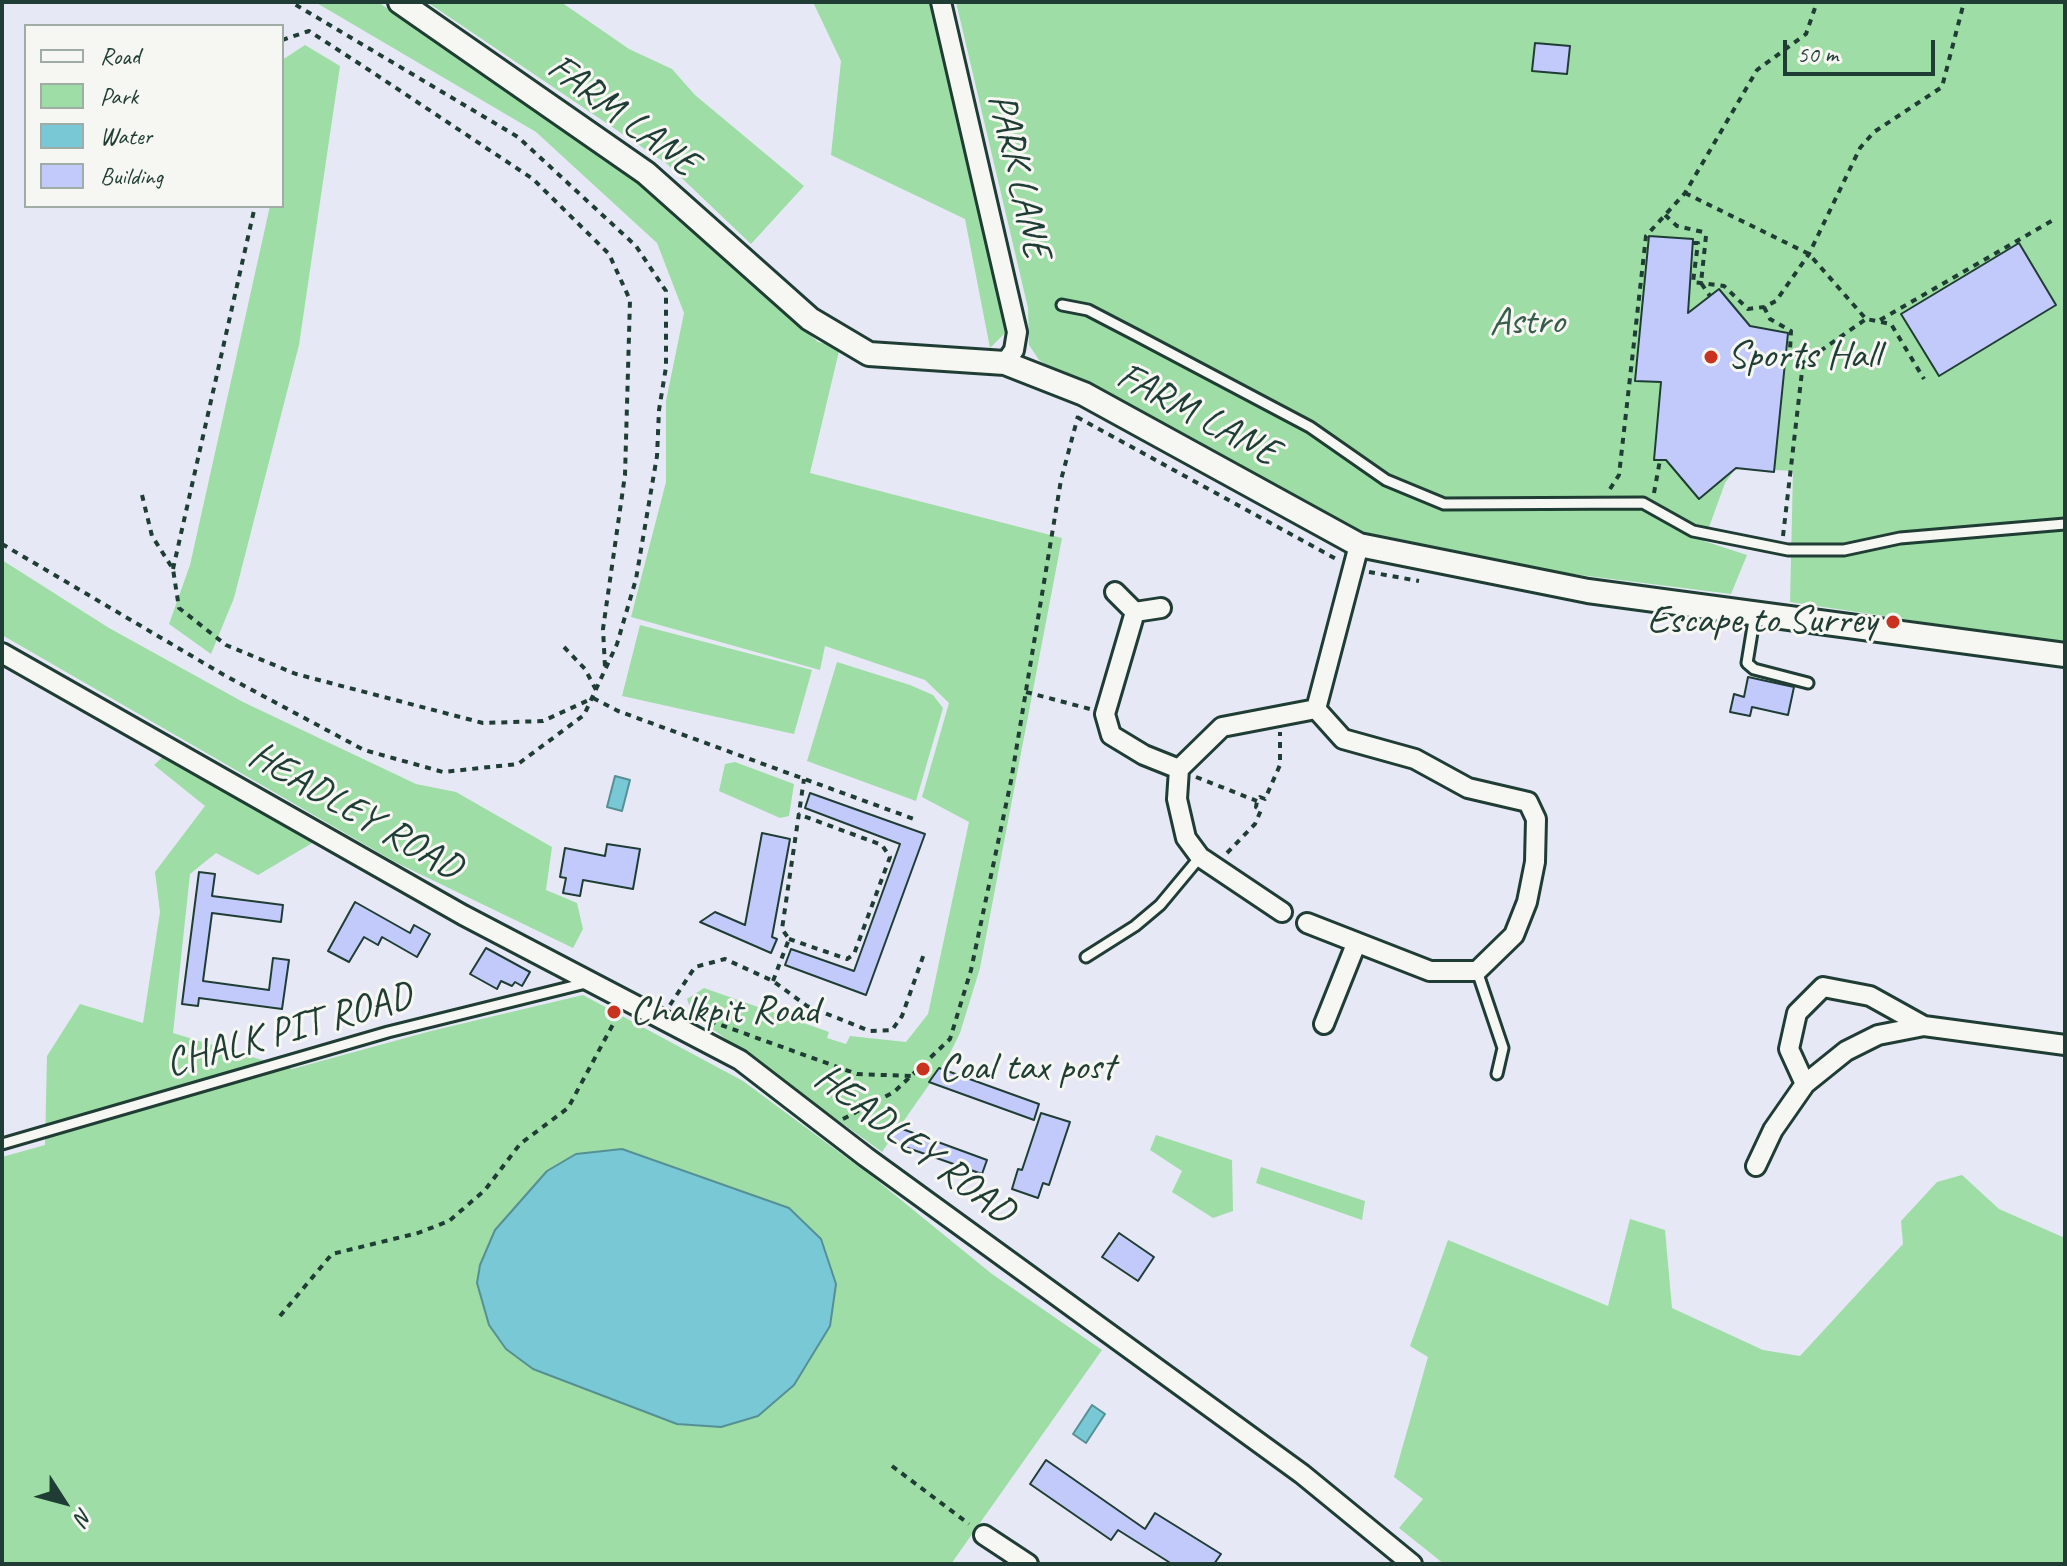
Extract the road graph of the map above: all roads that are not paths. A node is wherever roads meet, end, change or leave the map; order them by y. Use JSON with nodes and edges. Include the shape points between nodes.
{"nodes":[{"id":1,"x":400,"y":2,"type":"edge"},
{"id":2,"x":941,"y":2,"type":"edge"},
{"id":3,"x":1062,"y":305,"type":"dead end"},
{"id":4,"x":1005,"y":363,"type":"junction"},
{"id":5,"x":2065,"y":524,"type":"edge"},
{"id":6,"x":1359,"y":545,"type":"junction"},
{"id":7,"x":1115,"y":592,"type":"dead end"},
{"id":8,"x":1161,"y":608,"type":"dead end"},
{"id":9,"x":1135,"y":612,"type":"junction"},
{"id":10,"x":1755,"y":614,"type":"junction"},
{"id":11,"x":2,"y":653,"type":"edge"},
{"id":12,"x":2065,"y":655,"type":"edge"},
{"id":13,"x":1808,"y":683,"type":"dead end"},
{"id":14,"x":1316,"y":709,"type":"junction"},
{"id":15,"x":1179,"y":769,"type":"junction"},
{"id":16,"x":1206,"y":861,"type":"junction"},
{"id":17,"x":1282,"y":912,"type":"dead end"},
{"id":18,"x":1307,"y":923,"type":"dead end"},
{"id":19,"x":1356,"y":944,"type":"junction"},
{"id":20,"x":1086,"y":957,"type":"dead end"},
{"id":21,"x":1477,"y":971,"type":"junction"},
{"id":22,"x":593,"y":981,"type":"junction"},
{"id":23,"x":1324,"y":1024,"type":"dead end"},
{"id":24,"x":1924,"y":1026,"type":"junction"},
{"id":25,"x":2065,"y":1045,"type":"edge"},
{"id":26,"x":1497,"y":1074,"type":"dead end"},
{"id":27,"x":1805,"y":1084,"type":"junction"},
{"id":28,"x":2,"y":1144,"type":"edge"},
{"id":29,"x":1756,"y":1166,"type":"dead end"},
{"id":30,"x":984,"y":1535,"type":"road end"},
{"id":31,"x":1028,"y":1564,"type":"edge"},
{"id":32,"x":1412,"y":1564,"type":"edge"}],
"edges":[{"from":1,"to":4,"type":"street","name":"FARM LANE","via":[[646,173],[810,319],[869,354]]},
{"from":2,"to":4,"type":"street","name":"PARK LANE","via":[[1017,332]]},
{"from":3,"to":5,"type":"lane","via":[[1113,323],[1310,427],[1386,480],[1444,504],[1643,503],[1693,531],[1781,549],[1844,550],[1900,538]]},
{"from":4,"to":6,"type":"street","name":"FARM LANE","via":[[1084,394]]},
{"from":6,"to":10,"type":"street","name":"FARM LANE","via":[[1588,591]]},
{"from":6,"to":14,"type":"street"},
{"from":7,"to":9,"type":"street"},
{"from":8,"to":9,"type":"street"},
{"from":9,"to":15,"type":"street","via":[[1105,714],[1111,735]]},
{"from":10,"to":12,"type":"street","name":"FARM LANE"},
{"from":10,"to":13,"type":"lane","via":[[1747,663]]},
{"from":11,"to":22,"type":"street","name":"HEADLEY ROAD","via":[[463,915]]},
{"from":14,"to":15,"type":"street","via":[[1222,727]]},
{"from":14,"to":21,"type":"street","via":[[1343,739],[1415,759],[1468,788],[1528,802],[1536,819],[1527,902],[1514,935]]},
{"from":15,"to":16,"type":"street","via":[[1177,799],[1186,838]]},
{"from":16,"to":17,"type":"street"},
{"from":16,"to":20,"type":"lane","via":[[1135,926]]},
{"from":18,"to":19,"type":"street"},
{"from":19,"to":21,"type":"street","via":[[1430,971]]},
{"from":19,"to":23,"type":"street"},
{"from":21,"to":26,"type":"lane","via":[[1503,1048]]},
{"from":22,"to":28,"type":"lane","name":"CHALK PIT ROAD","via":[[388,1032]]},
{"from":22,"to":32,"type":"street","name":"HEADLEY ROAD","via":[[740,1060],[1302,1474]]},
{"from":24,"to":25,"type":"street"},
{"from":24,"to":27,"type":"street","via":[[1878,1035],[1846,1051]]},
{"from":24,"to":27,"type":"street","via":[[1870,996],[1823,987],[1797,1013],[1789,1049]]},
{"from":27,"to":29,"type":"street"},
{"from":30,"to":31,"type":"street"}]}
